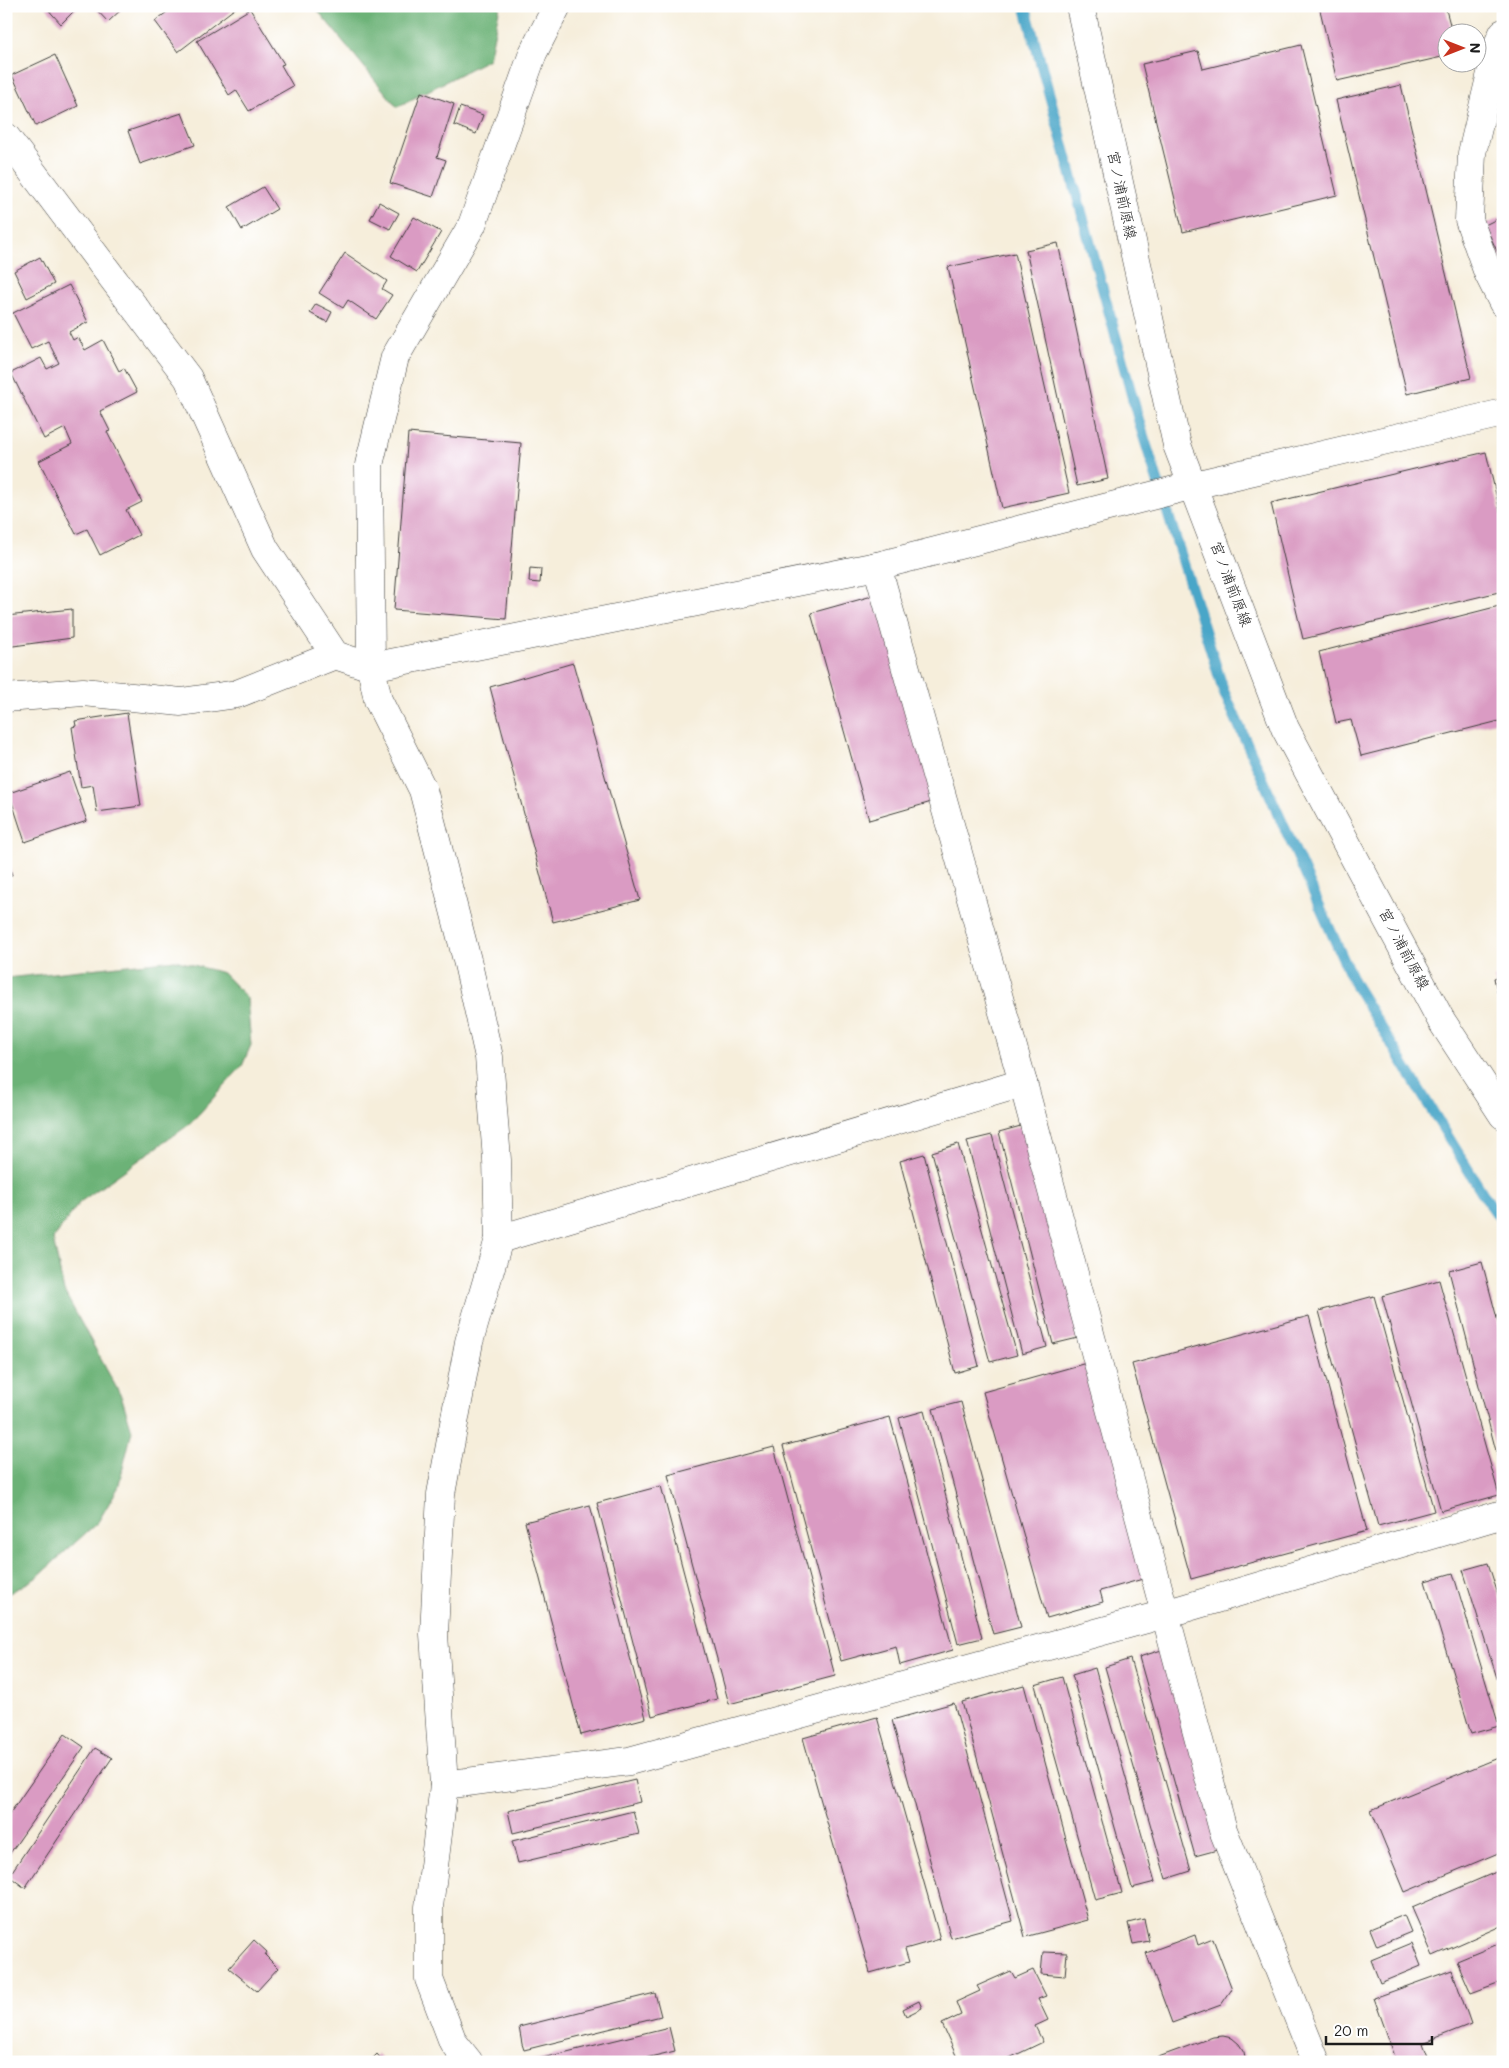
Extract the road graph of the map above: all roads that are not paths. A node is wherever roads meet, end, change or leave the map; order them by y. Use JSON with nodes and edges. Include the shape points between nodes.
{"nodes":[{"id":1,"x":557,"y":6,"type":"edge"},
{"id":2,"x":1080,"y":6,"type":"edge"},
{"id":3,"x":1503,"y":33,"type":"edge"},
{"id":4,"x":6,"y":137,"type":"edge"},
{"id":5,"x":1503,"y":303,"type":"edge"},
{"id":6,"x":1503,"y":413,"type":"edge"},
{"id":7,"x":1194,"y":485,"type":"junction"},
{"id":8,"x":877,"y":566,"type":"junction"},
{"id":9,"x":335,"y":655,"type":"junction"},
{"id":10,"x":371,"y":667,"type":"junction"},
{"id":11,"x":6,"y":698,"type":"edge"},
{"id":12,"x":1023,"y":1083,"type":"junction"},
{"id":13,"x":1503,"y":1115,"type":"edge"},
{"id":14,"x":499,"y":1239,"type":"junction"},
{"id":15,"x":1503,"y":1514,"type":"edge"},
{"id":16,"x":1165,"y":1614,"type":"junction"},
{"id":17,"x":444,"y":1785,"type":"junction"},
{"id":18,"x":469,"y":2062,"type":"edge"},
{"id":19,"x":1316,"y":2062,"type":"edge"}],
"edges":[{"from":1,"to":10,"type":"street","via":[[533,53],[472,225],[395,357],[369,465]]},
{"from":2,"to":7,"type":"street","name":"宮ノ浦前原線","via":[[1177,445]]},
{"from":3,"to":5,"type":"street","via":[[1472,153],[1468,220]]},
{"from":4,"to":9,"type":"street","via":[[188,378],[265,549]]},
{"from":6,"to":7,"type":"street"},
{"from":7,"to":8,"type":"street"},
{"from":7,"to":13,"type":"street","name":"宮ノ浦前原線","via":[[1286,728],[1441,1020]]},
{"from":8,"to":10,"type":"street"},
{"from":8,"to":12,"type":"street"},
{"from":9,"to":10,"type":"street"},
{"from":9,"to":11,"type":"street","via":[[237,694],[181,702],[83,692]]},
{"from":10,"to":14,"type":"street","via":[[378,700],[423,790],[489,1057]]},
{"from":12,"to":14,"type":"street"},
{"from":12,"to":16,"type":"street"},
{"from":14,"to":17,"type":"street","via":[[469,1342],[441,1494],[434,1634]]},
{"from":15,"to":16,"type":"street"},
{"from":16,"to":17,"type":"street","via":[[628,1761]]},
{"from":16,"to":19,"type":"street","via":[[1223,1830]]},
{"from":17,"to":18,"type":"street","via":[[430,1907],[429,1979],[453,2042]]}]}
